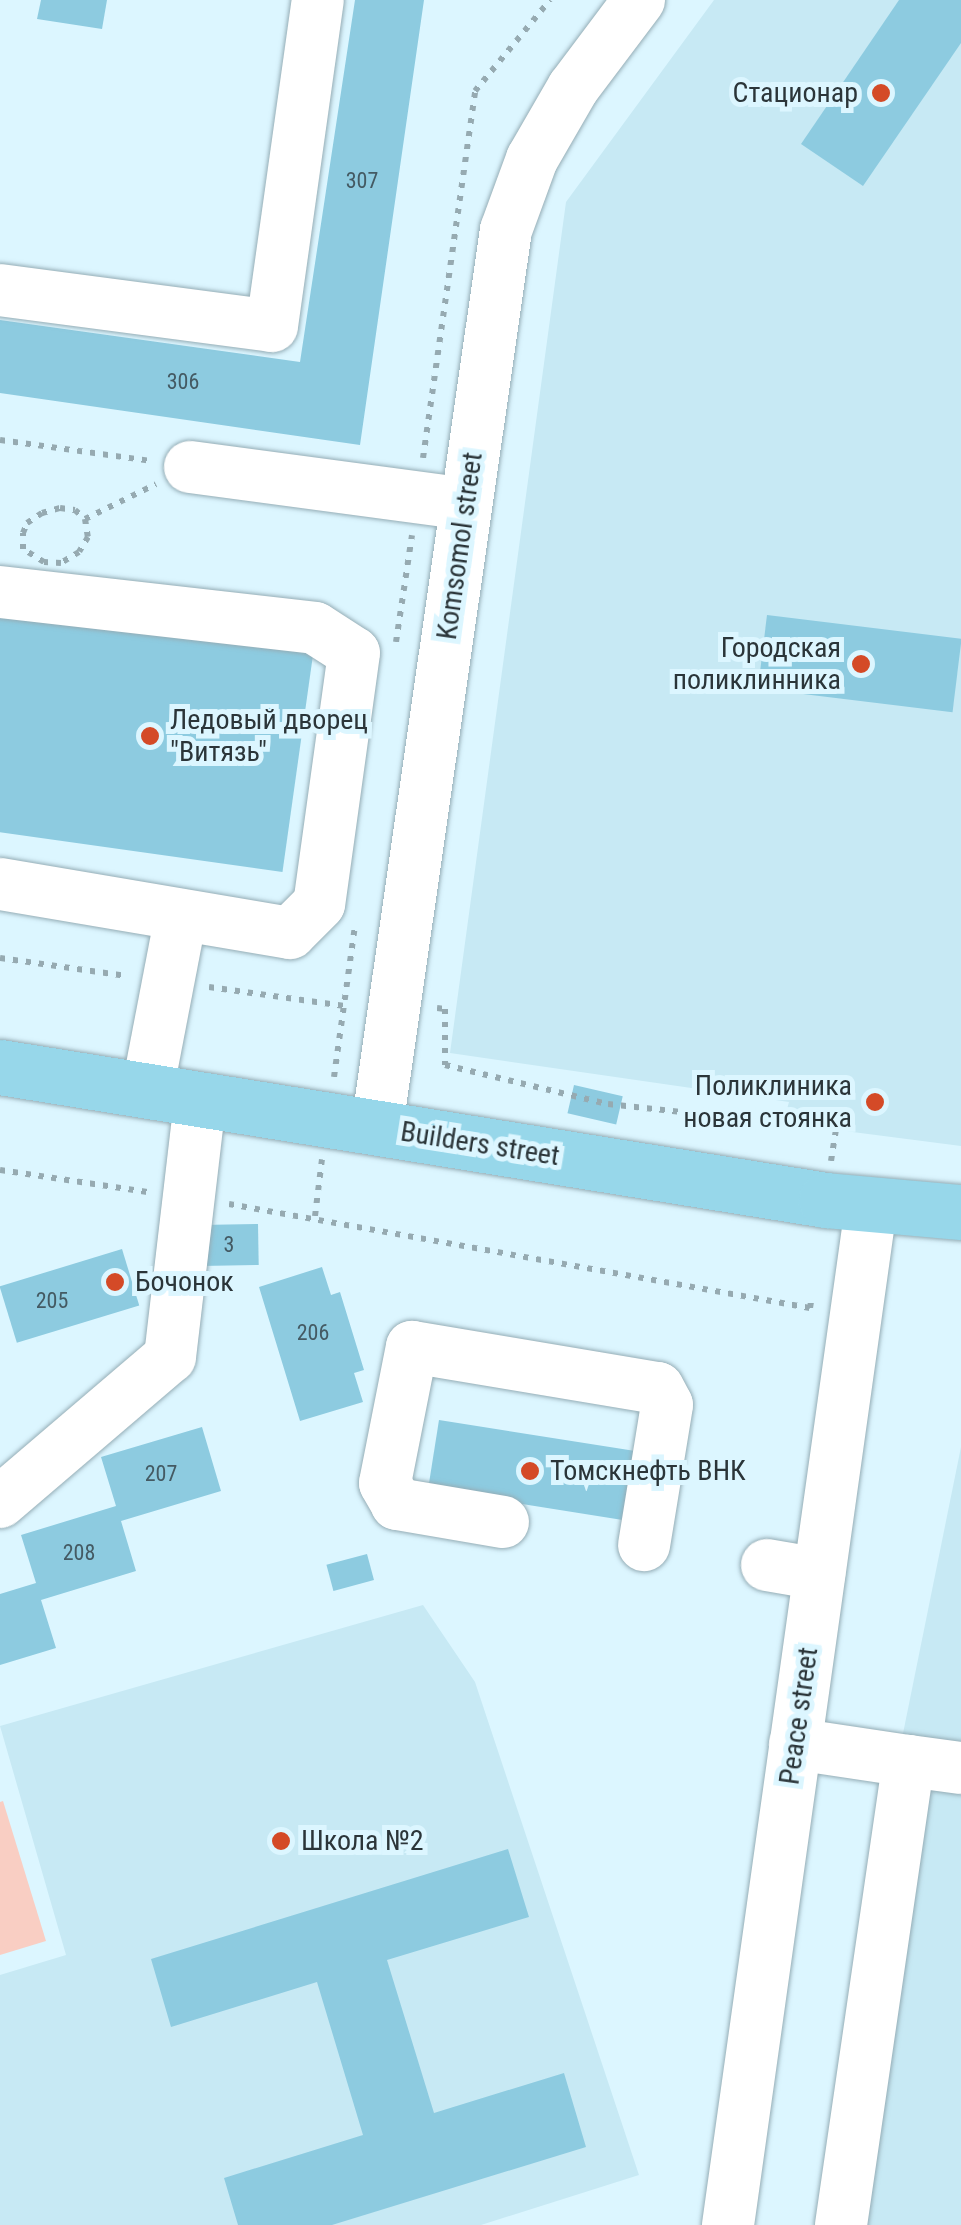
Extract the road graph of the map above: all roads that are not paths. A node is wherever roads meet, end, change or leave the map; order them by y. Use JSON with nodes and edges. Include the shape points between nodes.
{"nodes":[{"id":1,"x":318,"y":0,"type":"edge"},
{"id":2,"x":639,"y":0,"type":"edge"},
{"id":3,"x":593,"y":23,"type":"edge"},
{"id":4,"x":0,"y":290,"type":"edge"},
{"id":5,"x":190,"y":467,"type":"road end"},
{"id":6,"x":442,"y":501,"type":"junction"},
{"id":7,"x":0,"y":592,"type":"edge"},
{"id":8,"x":0,"y":884,"type":"edge"},
{"id":9,"x":181,"y":915,"type":"junction"},
{"id":10,"x":0,"y":1067,"type":"edge"},
{"id":11,"x":147,"y":1092,"type":"junction"},
{"id":12,"x":200,"y":1100,"type":"junction"},
{"id":13,"x":352,"y":1123,"type":"junction"},
{"id":14,"x":848,"y":1204,"type":"junction"},
{"id":15,"x":961,"y":1212,"type":"edge"},
{"id":16,"x":0,"y":1502,"type":"edge"},
{"id":17,"x":504,"y":1522,"type":"dead end"},
{"id":18,"x":644,"y":1545,"type":"dead end"},
{"id":19,"x":767,"y":1565,"type":"dead end"},
{"id":20,"x":819,"y":1574,"type":"junction"},
{"id":21,"x":796,"y":1744,"type":"junction"},
{"id":22,"x":908,"y":1761,"type":"junction"},
{"id":23,"x":961,"y":1768,"type":"edge"},
{"id":24,"x":728,"y":2225,"type":"edge"},
{"id":25,"x":841,"y":2225,"type":"edge"}],
"edges":[{"from":1,"to":4,"type":"street","via":[[272,326]]},
{"from":2,"to":3,"type":"street","name":"Komsomol street"},
{"from":3,"to":6,"type":"street","name":"Komsomol street","via":[[573,88],[532,160],[506,230]]},
{"from":5,"to":6,"type":"street"},
{"from":6,"to":13,"type":"street","name":"Komsomol street"},
{"from":7,"to":9,"type":"street","via":[[316,628],[354,653],[319,904],[290,933]]},
{"from":8,"to":9,"type":"street"},
{"from":9,"to":11,"type":"street"},
{"from":10,"to":11,"type":"main road","name":"Builders street"},
{"from":11,"to":12,"type":"main road","name":"Builders street"},
{"from":12,"to":13,"type":"main road","name":"Builders street"},
{"from":12,"to":16,"type":"street","via":[[170,1357]]},
{"from":13,"to":14,"type":"main road","name":"Builders street"},
{"from":14,"to":15,"type":"main road","name":"Builders street"},
{"from":14,"to":20,"type":"street","name":"Peace street"},
{"from":17,"to":18,"type":"street","via":[[397,1504],[385,1483],[412,1347],[658,1388],[667,1405]]},
{"from":19,"to":20,"type":"street"},
{"from":20,"to":21,"type":"street","name":"Peace street"},
{"from":21,"to":22,"type":"street"},
{"from":21,"to":24,"type":"street","name":"Peace street"},
{"from":22,"to":23,"type":"street"},
{"from":22,"to":25,"type":"street"}]}
